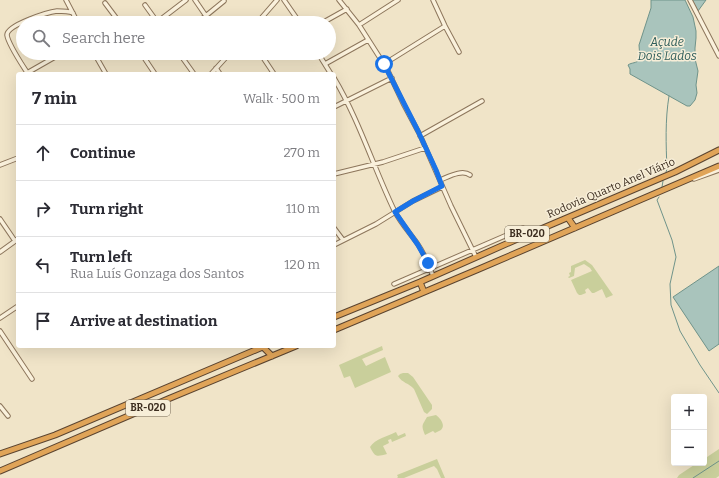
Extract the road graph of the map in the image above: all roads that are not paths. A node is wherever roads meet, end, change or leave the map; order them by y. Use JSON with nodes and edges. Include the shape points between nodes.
{"nodes":[{"id":1,"x":66,"y":0,"type":"edge"},
{"id":2,"x":186,"y":0,"type":"edge"},
{"id":3,"x":195,"y":0,"type":"edge"},
{"id":4,"x":277,"y":0,"type":"edge"},
{"id":5,"x":284,"y":0,"type":"edge"},
{"id":6,"x":339,"y":0,"type":"edge"},
{"id":7,"x":398,"y":0,"type":"edge"},
{"id":8,"x":432,"y":0,"type":"edge"},
{"id":9,"x":690,"y":0,"type":"edge"},
{"id":10,"x":224,"y":1,"type":"dead end"},
{"id":11,"x":105,"y":3,"type":"dead end"},
{"id":12,"x":145,"y":5,"type":"dead end"},
{"id":13,"x":347,"y":8,"type":"junction"},
{"id":14,"x":73,"y":13,"type":"junction"},
{"id":15,"x":41,"y":16,"type":"edge"},
{"id":16,"x":74,"y":16,"type":"edge"},
{"id":17,"x":115,"y":16,"type":"edge"},
{"id":18,"x":152,"y":16,"type":"edge"},
{"id":19,"x":166,"y":16,"type":"edge"},
{"id":20,"x":206,"y":16,"type":"joint"},
{"id":21,"x":263,"y":16,"type":"edge"},
{"id":22,"x":295,"y":16,"type":"edge"},
{"id":23,"x":334,"y":16,"type":"edge"},
{"id":24,"x":359,"y":25,"type":"junction"},
{"id":25,"x":16,"y":26,"type":"edge"},
{"id":26,"x":444,"y":26,"type":"junction"},
{"id":27,"x":368,"y":40,"type":"junction"},
{"id":28,"x":459,"y":52,"type":"dead end"},
{"id":29,"x":16,"y":54,"type":"edge"},
{"id":30,"x":719,"y":56,"type":"edge"},
{"id":31,"x":336,"y":58,"type":"edge"},
{"id":32,"x":19,"y":60,"type":"edge"},
{"id":33,"x":51,"y":60,"type":"edge"},
{"id":34,"x":98,"y":60,"type":"edge"},
{"id":35,"x":146,"y":60,"type":"edge"},
{"id":36,"x":184,"y":60,"type":"edge"},
{"id":37,"x":223,"y":60,"type":"edge"},
{"id":38,"x":265,"y":60,"type":"edge"},
{"id":39,"x":322,"y":60,"type":"edge"},
{"id":40,"x":332,"y":60,"type":"edge"},
{"id":41,"x":325,"y":64,"type":"junction"},
{"id":42,"x":384,"y":64,"type":"junction"},
{"id":43,"x":216,"y":68,"type":"junction"},
{"id":44,"x":27,"y":72,"type":"edge"},
{"id":45,"x":31,"y":72,"type":"edge"},
{"id":46,"x":105,"y":72,"type":"edge"},
{"id":47,"x":155,"y":72,"type":"edge"},
{"id":48,"x":193,"y":72,"type":"edge"},
{"id":49,"x":213,"y":72,"type":"edge"},
{"id":50,"x":219,"y":72,"type":"edge"},
{"id":51,"x":273,"y":72,"type":"edge"},
{"id":52,"x":330,"y":72,"type":"edge"},
{"id":53,"x":392,"y":78,"type":"junction"},
{"id":54,"x":336,"y":82,"type":"edge"},
{"id":55,"x":346,"y":100,"type":"junction"},
{"id":56,"x":482,"y":101,"type":"dead end"},
{"id":57,"x":336,"y":106,"type":"edge"},
{"id":58,"x":420,"y":136,"type":"junction"},
{"id":59,"x":425,"y":148,"type":"junction"},
{"id":60,"x":719,"y":150,"type":"edge"},
{"id":61,"x":16,"y":159,"type":"edge"},
{"id":62,"x":374,"y":164,"type":"junction"},
{"id":63,"x":0,"y":165,"type":"edge"},
{"id":64,"x":719,"y":166,"type":"edge"},
{"id":65,"x":719,"y":170,"type":"edge"},
{"id":66,"x":336,"y":174,"type":"edge"},
{"id":67,"x":470,"y":175,"type":"dead end"},
{"id":68,"x":440,"y":180,"type":"junction"},
{"id":69,"x":442,"y":186,"type":"junction"},
{"id":70,"x":656,"y":193,"type":"junction"},
{"id":71,"x":395,"y":212,"type":"junction"},
{"id":72,"x":568,"y":218,"type":"junction"},
{"id":73,"x":0,"y":219,"type":"edge"},
{"id":74,"x":522,"y":228,"type":"dead end"},
{"id":75,"x":574,"y":228,"type":"junction"},
{"id":76,"x":336,"y":231,"type":"edge"},
{"id":77,"x":16,"y":239,"type":"edge"},
{"id":78,"x":343,"y":240,"type":"junction"},
{"id":79,"x":16,"y":241,"type":"edge"},
{"id":80,"x":336,"y":244,"type":"edge"},
{"id":81,"x":472,"y":250,"type":"junction"},
{"id":82,"x":0,"y":252,"type":"edge"},
{"id":83,"x":476,"y":257,"type":"junction"},
{"id":84,"x":430,"y":268,"type":"junction"},
{"id":85,"x":433,"y":276,"type":"junction"},
{"id":86,"x":420,"y":282,"type":"junction"},
{"id":87,"x":394,"y":284,"type":"dead end"},
{"id":88,"x":424,"y":292,"type":"junction"},
{"id":89,"x":16,"y":307,"type":"edge"},
{"id":90,"x":336,"y":316,"type":"edge"},
{"id":91,"x":0,"y":318,"type":"edge"},
{"id":92,"x":336,"y":329,"type":"edge"},
{"id":93,"x":0,"y":331,"type":"edge"},
{"id":94,"x":258,"y":348,"type":"edge"},
{"id":95,"x":265,"y":348,"type":"edge"},
{"id":96,"x":291,"y":348,"type":"edge"},
{"id":97,"x":272,"y":356,"type":"junction"},
{"id":98,"x":32,"y":379,"type":"dead end"},
{"id":99,"x":0,"y":406,"type":"edge"},
{"id":100,"x":8,"y":416,"type":"dead end"},
{"id":101,"x":0,"y":454,"type":"edge"},
{"id":102,"x":0,"y":471,"type":"edge"}],
"edges":[{"from":1,"to":14,"type":"street"},
{"from":2,"to":19,"type":"street"},
{"from":3,"to":20,"type":"street"},
{"from":4,"to":21,"type":"street"},
{"from":5,"to":22,"type":"street"},
{"from":6,"to":13,"type":"street"},
{"from":7,"to":24,"type":"street"},
{"from":8,"to":26,"type":"street"},
{"from":9,"to":30,"type":"street"},
{"from":10,"to":20,"type":"street"},
{"from":11,"to":17,"type":"street"},
{"from":12,"to":18,"type":"street"},
{"from":13,"to":23,"type":"street"},
{"from":13,"to":24,"type":"street"},
{"from":14,"to":15,"type":"street","via":[[58,11]]},
{"from":14,"to":16,"type":"street"},
{"from":24,"to":27,"type":"street"},
{"from":25,"to":29,"type":"street","via":[[8,32]]},
{"from":26,"to":28,"type":"street"},
{"from":26,"to":42,"type":"street"},
{"from":27,"to":31,"type":"street"},
{"from":27,"to":42,"type":"street"},
{"from":32,"to":44,"type":"street"},
{"from":33,"to":45,"type":"street"},
{"from":34,"to":46,"type":"street"},
{"from":35,"to":47,"type":"street"},
{"from":36,"to":48,"type":"street"},
{"from":37,"to":43,"type":"street"},
{"from":38,"to":51,"type":"street"},
{"from":39,"to":41,"type":"street"},
{"from":40,"to":41,"type":"street"},
{"from":41,"to":52,"type":"street"},
{"from":42,"to":53,"type":"street"},
{"from":43,"to":49,"type":"street"},
{"from":43,"to":50,"type":"street"},
{"from":53,"to":55,"type":"street"},
{"from":53,"to":58,"type":"street"},
{"from":54,"to":55,"type":"street"},
{"from":55,"to":57,"type":"street"},
{"from":55,"to":62,"type":"street"},
{"from":56,"to":58,"type":"street"},
{"from":58,"to":59,"type":"street"},
{"from":59,"to":62,"type":"street"},
{"from":59,"to":68,"type":"street"},
{"from":60,"to":72,"type":"highway","name":"Rodovia Quarto Anel Viário","number":"BR-020"},
{"from":61,"to":63,"type":"street"},
{"from":62,"to":66,"type":"street"},
{"from":62,"to":71,"type":"street"},
{"from":64,"to":70,"type":"highway","name":"Rodovia Quarto Anel Viário","number":"BR-020"},
{"from":65,"to":70,"type":"street"},
{"from":67,"to":68,"type":"street","via":[[462,172]]},
{"from":68,"to":69,"type":"street"},
{"from":69,"to":71,"type":"street"},
{"from":69,"to":81,"type":"street"},
{"from":70,"to":75,"type":"highway","name":"Rodovia Quarto Anel Viário","number":"BR-020"},
{"from":71,"to":78,"type":"street"},
{"from":71,"to":84,"type":"street","via":[[418,245]]},
{"from":72,"to":75,"type":"highway"},
{"from":72,"to":83,"type":"highway","name":"Rodovia Quarto Anel Viário","number":"BR-020"},
{"from":73,"to":77,"type":"street"},
{"from":74,"to":81,"type":"street"},
{"from":75,"to":88,"type":"highway","name":"Rodovia Quarto Anel Viário","number":"BR-020"},
{"from":76,"to":78,"type":"street"},
{"from":78,"to":80,"type":"street"},
{"from":79,"to":82,"type":"street"},
{"from":81,"to":83,"type":"street"},
{"from":81,"to":84,"type":"street"},
{"from":83,"to":85,"type":"highway","name":"Rodovia Quarto Anel Viário","number":"BR-020"},
{"from":84,"to":85,"type":"street"},
{"from":84,"to":87,"type":"street"},
{"from":85,"to":86,"type":"highway","name":"Rodovia Quarto Anel Viário","number":"BR-020"},
{"from":86,"to":88,"type":"highway"},
{"from":86,"to":90,"type":"highway","name":"Rodovia Quarto Anel Viário","number":"BR-020"},
{"from":88,"to":92,"type":"highway","name":"Rodovia Quarto Anel Viário","number":"BR-020"},
{"from":89,"to":91,"type":"street"},
{"from":93,"to":98,"type":"street"},
{"from":94,"to":101,"type":"highway","number":"BR-020","via":[[55,435]]},
{"from":95,"to":97,"type":"highway"},
{"from":96,"to":97,"type":"highway","number":"BR-020"},
{"from":97,"to":102,"type":"highway","number":"BR-020"},
{"from":99,"to":100,"type":"street"}]}
